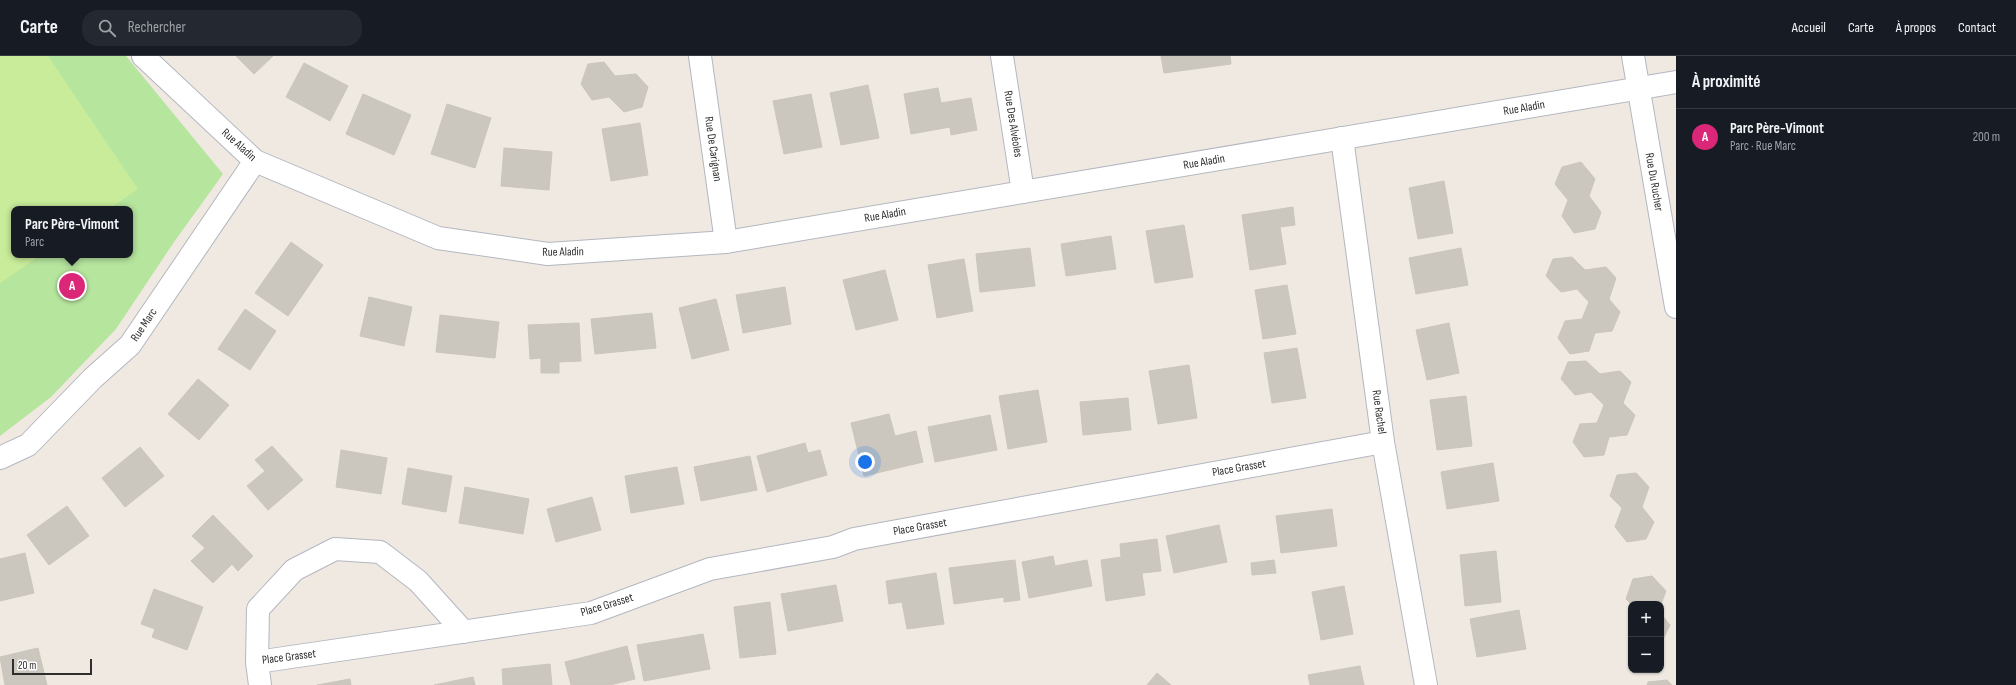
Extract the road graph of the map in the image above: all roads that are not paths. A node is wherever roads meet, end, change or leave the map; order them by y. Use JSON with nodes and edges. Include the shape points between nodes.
{"nodes":[{"id":1,"x":143,"y":56,"type":"edge"},
{"id":2,"x":700,"y":56,"type":"edge"},
{"id":3,"x":1002,"y":56,"type":"edge"},
{"id":4,"x":1634,"y":56,"type":"edge"},
{"id":5,"x":1676,"y":82,"type":"edge"},
{"id":6,"x":1638,"y":88,"type":"junction"},
{"id":7,"x":1342,"y":138,"type":"junction"},
{"id":8,"x":255,"y":161,"type":"junction"},
{"id":9,"x":1023,"y":192,"type":"junction"},
{"id":10,"x":726,"y":242,"type":"junction"},
{"id":11,"x":1676,"y":307,"type":"edge"},
{"id":12,"x":1383,"y":442,"type":"junction"},
{"id":13,"x":0,"y":458,"type":"edge"},
{"id":14,"x":464,"y":632,"type":"junction"},
{"id":15,"x":257,"y":662,"type":"junction"},
{"id":16,"x":260,"y":685,"type":"edge"},
{"id":17,"x":1426,"y":685,"type":"edge"}],
"edges":[{"from":1,"to":8,"type":"street","name":"Rue Aladin"},
{"from":2,"to":10,"type":"street","name":"Rue De Carignan"},
{"from":3,"to":9,"type":"street","name":"Rue Des Alvéoles"},
{"from":4,"to":6,"type":"street","name":"Rue Du Rucher"},
{"from":5,"to":6,"type":"street","name":"Rue Aladin"},
{"from":6,"to":7,"type":"street","name":"Rue Aladin"},
{"from":6,"to":11,"type":"street","name":"Rue Du Rucher"},
{"from":7,"to":9,"type":"street","name":"Rue Aladin"},
{"from":7,"to":12,"type":"street","name":"Rue Rachel"},
{"from":8,"to":10,"type":"street","name":"Rue Aladin","via":[[438,238],[548,254]]},
{"from":8,"to":13,"type":"street","name":"Rue Marc","via":[[130,346],[93,378],[28,445]]},
{"from":9,"to":10,"type":"street","name":"Rue Aladin"},
{"from":12,"to":14,"type":"street","name":"Place Grasset","via":[[854,539],[833,547],[710,569],[592,613]]},
{"from":12,"to":17,"type":"street","name":"Rue Rachel"},
{"from":14,"to":15,"type":"street","name":"Place Grasset"},
{"from":14,"to":15,"type":"street","name":"Place Grasset","via":[[418,581],[380,552],[335,549],[294,570],[258,609]]},
{"from":15,"to":16,"type":"street"}]}
